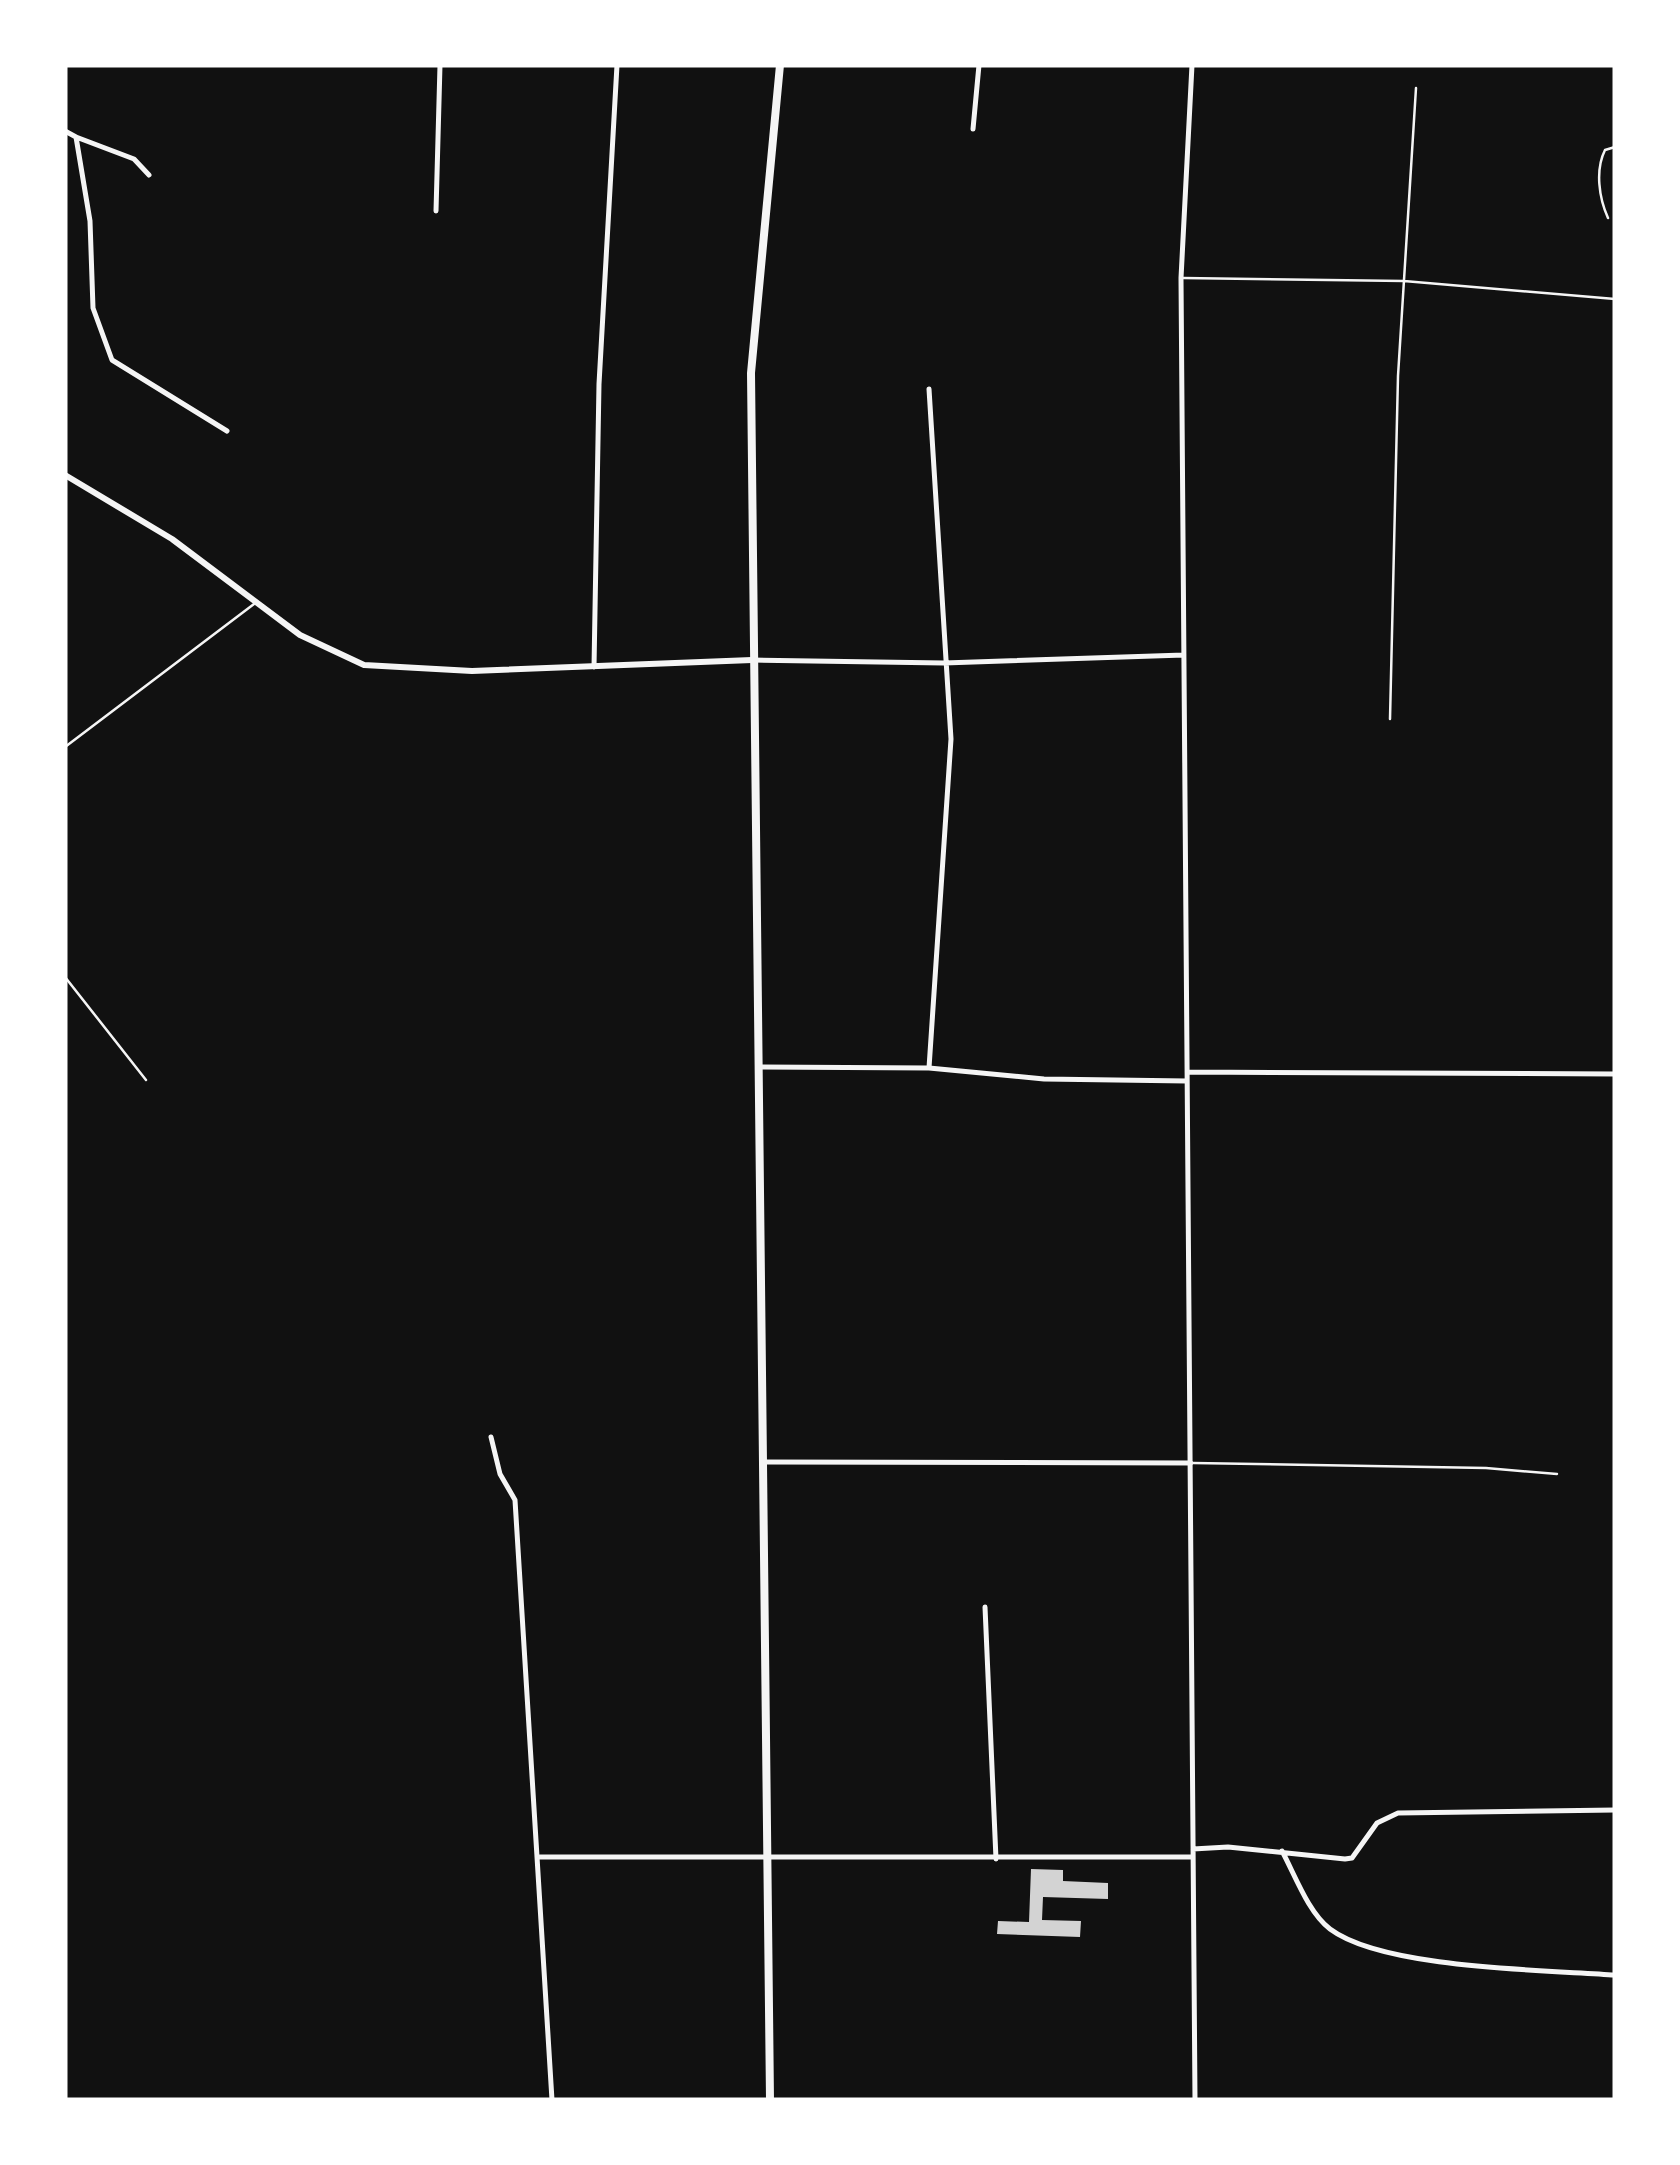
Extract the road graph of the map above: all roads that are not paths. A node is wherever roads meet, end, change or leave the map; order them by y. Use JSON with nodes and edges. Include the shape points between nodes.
{"nodes":[{"id":1,"x":440,"y":65,"type":"edge"},
{"id":2,"x":616,"y":65,"type":"edge"},
{"id":3,"x":780,"y":65,"type":"edge"},
{"id":4,"x":979,"y":65,"type":"edge"},
{"id":5,"x":1192,"y":65,"type":"edge"},
{"id":6,"x":1416,"y":88,"type":"dead end"},
{"id":7,"x":973,"y":129,"type":"dead end"},
{"id":8,"x":65,"y":131,"type":"edge"},
{"id":9,"x":76,"y":137,"type":"junction"},
{"id":10,"x":1615,"y":148,"type":"edge"},
{"id":11,"x":149,"y":175,"type":"dead end"},
{"id":12,"x":436,"y":211,"type":"dead end"},
{"id":13,"x":1608,"y":218,"type":"dead end"},
{"id":14,"x":1181,"y":278,"type":"junction"},
{"id":15,"x":1404,"y":281,"type":"junction"},
{"id":16,"x":1615,"y":300,"type":"edge"},
{"id":17,"x":929,"y":389,"type":"dead end"},
{"id":18,"x":227,"y":431,"type":"dead end"},
{"id":19,"x":65,"y":475,"type":"edge"},
{"id":20,"x":255,"y":604,"type":"junction"},
{"id":21,"x":1184,"y":655,"type":"junction"},
{"id":22,"x":752,"y":660,"type":"junction"},
{"id":23,"x":944,"y":663,"type":"junction"},
{"id":24,"x":594,"y":667,"type":"junction"},
{"id":25,"x":1390,"y":719,"type":"dead end"},
{"id":26,"x":65,"y":747,"type":"edge"},
{"id":27,"x":65,"y":977,"type":"edge"},
{"id":28,"x":759,"y":1067,"type":"junction"},
{"id":29,"x":929,"y":1068,"type":"junction"},
{"id":30,"x":1188,"y":1072,"type":"junction"},
{"id":31,"x":1615,"y":1074,"type":"edge"},
{"id":32,"x":146,"y":1080,"type":"dead end"},
{"id":33,"x":1188,"y":1081,"type":"junction"},
{"id":34,"x":492,"y":1436,"type":"dead end"},
{"id":35,"x":762,"y":1462,"type":"junction"},
{"id":36,"x":1191,"y":1463,"type":"junction"},
{"id":37,"x":1556,"y":1474,"type":"dead end"},
{"id":38,"x":985,"y":1607,"type":"dead end"},
{"id":39,"x":1615,"y":1810,"type":"edge"},
{"id":40,"x":1194,"y":1849,"type":"junction"},
{"id":41,"x":1282,"y":1851,"type":"junction"},
{"id":42,"x":540,"y":1857,"type":"junction"},
{"id":43,"x":1194,"y":1857,"type":"junction"},
{"id":44,"x":768,"y":1858,"type":"junction"},
{"id":45,"x":996,"y":1859,"type":"junction"},
{"id":46,"x":1615,"y":1975,"type":"edge"},
{"id":47,"x":552,"y":2100,"type":"edge"},
{"id":48,"x":770,"y":2100,"type":"edge"},
{"id":49,"x":1195,"y":2100,"type":"edge"}],
"edges":[{"from":1,"to":12,"type":"street"},
{"from":2,"to":24,"type":"street","via":[[599,384]]},
{"from":3,"to":22,"type":"main road","via":[[751,373]]},
{"from":4,"to":7,"type":"street"},
{"from":5,"to":14,"type":"street"},
{"from":6,"to":15,"type":"lane"},
{"from":8,"to":9,"type":"street"},
{"from":9,"to":11,"type":"street","via":[[134,159]]},
{"from":9,"to":18,"type":"street","via":[[90,221],[93,308],[112,360]]},
{"from":10,"to":13,"type":"lane","via":[[1600,160]]},
{"from":14,"to":15,"type":"lane"},
{"from":14,"to":21,"type":"street"},
{"from":15,"to":16,"type":"lane"},
{"from":15,"to":25,"type":"lane"},
{"from":17,"to":23,"type":"street"},
{"from":19,"to":20,"type":"street","via":[[172,539]]},
{"from":20,"to":24,"type":"street","via":[[322,649],[364,665],[472,672]]},
{"from":20,"to":26,"type":"lane"},
{"from":21,"to":23,"type":"street"},
{"from":21,"to":30,"type":"street"},
{"from":22,"to":23,"type":"street"},
{"from":22,"to":24,"type":"street"},
{"from":22,"to":28,"type":"main road"},
{"from":23,"to":29,"type":"street","via":[[952,739]]},
{"from":27,"to":32,"type":"lane"},
{"from":28,"to":29,"type":"street"},
{"from":28,"to":35,"type":"main road"},
{"from":29,"to":33,"type":"street","via":[[1044,1080]]},
{"from":30,"to":31,"type":"street"},
{"from":30,"to":33,"type":"street"},
{"from":33,"to":36,"type":"street"},
{"from":34,"to":42,"type":"street","via":[[500,1474],[515,1500]]},
{"from":35,"to":36,"type":"street"},
{"from":35,"to":44,"type":"main road"},
{"from":36,"to":37,"type":"lane"},
{"from":36,"to":40,"type":"street"},
{"from":38,"to":45,"type":"street"},
{"from":39,"to":41,"type":"street","via":[[1398,1813],[1377,1823],[1352,1858]]},
{"from":40,"to":41,"type":"street"},
{"from":40,"to":43,"type":"street"},
{"from":41,"to":46,"type":"street","via":[[1318,1916],[1344,1937],[1442,1962]]},
{"from":42,"to":44,"type":"street"},
{"from":42,"to":47,"type":"street"},
{"from":43,"to":45,"type":"street"},
{"from":43,"to":49,"type":"street"},
{"from":44,"to":45,"type":"street"},
{"from":44,"to":48,"type":"main road"}]}
